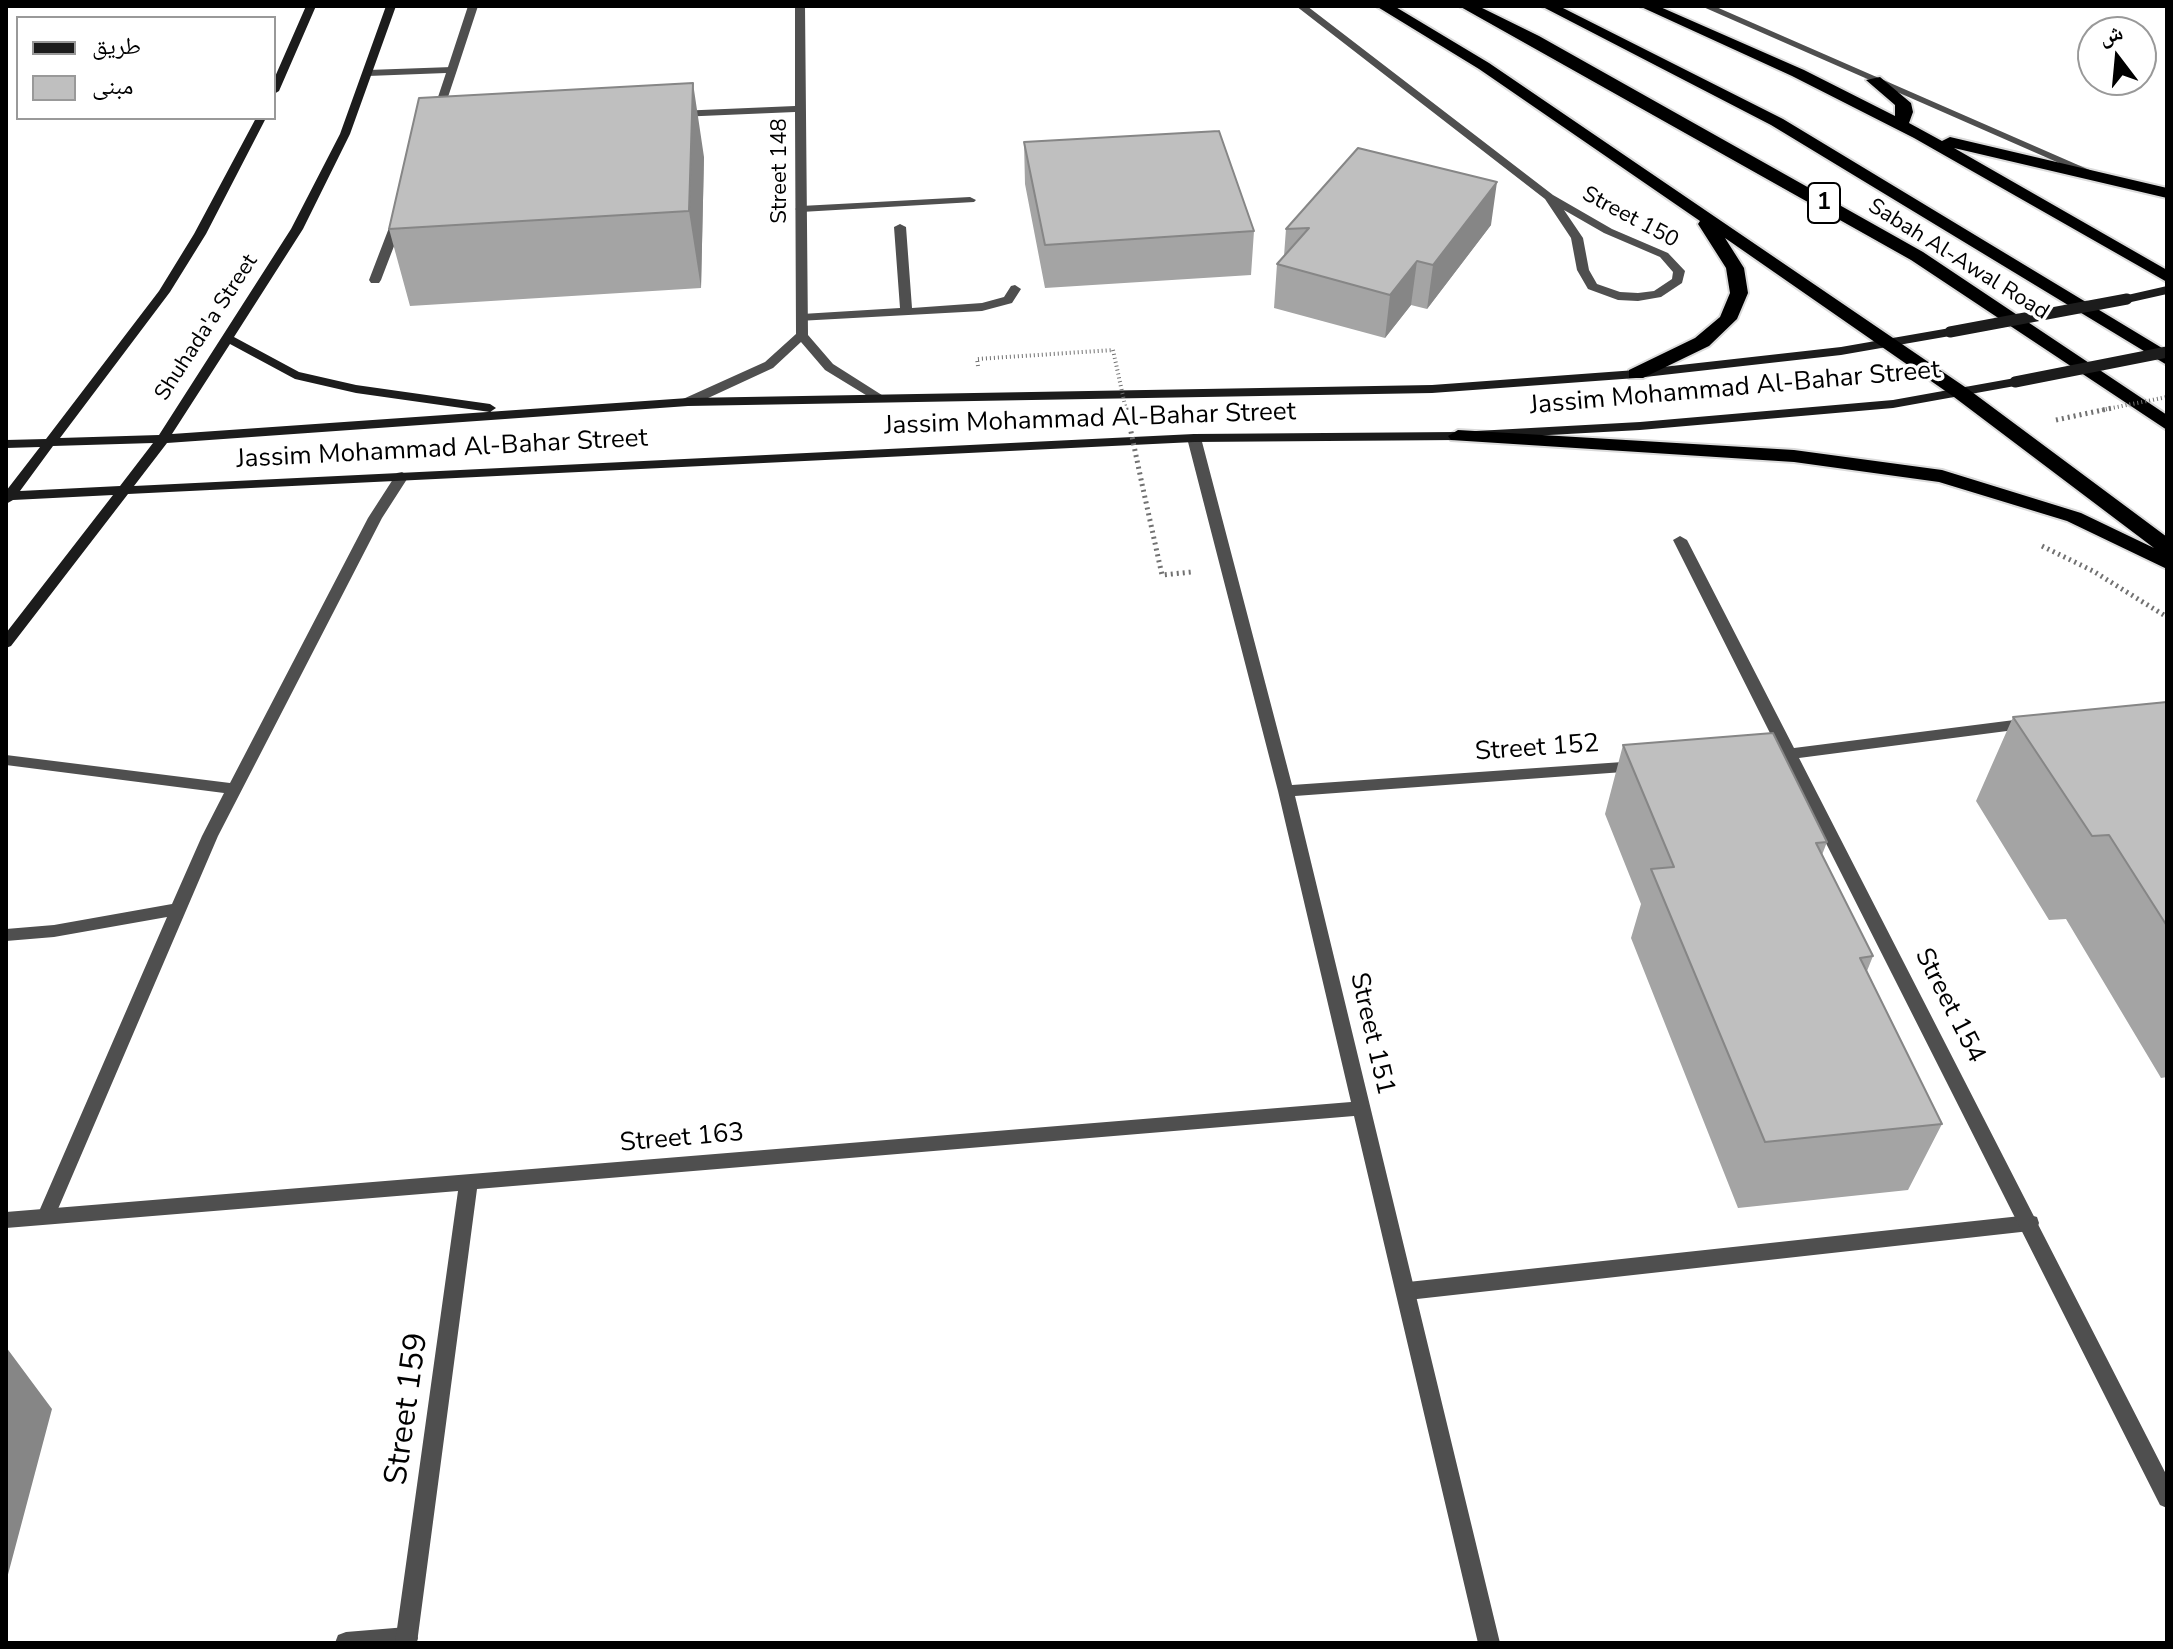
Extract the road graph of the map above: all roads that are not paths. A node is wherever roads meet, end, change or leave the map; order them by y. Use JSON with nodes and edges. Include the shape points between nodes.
{"nodes":[{"id":1,"x":311,"y":6,"type":"edge"},
{"id":2,"x":391,"y":6,"type":"edge"},
{"id":3,"x":473,"y":6,"type":"edge"},
{"id":4,"x":800,"y":6,"type":"edge"},
{"id":5,"x":1301,"y":6,"type":"edge"},
{"id":6,"x":1383,"y":6,"type":"edge"},
{"id":7,"x":1466,"y":6,"type":"edge"},
{"id":8,"x":1548,"y":6,"type":"edge"},
{"id":9,"x":1646,"y":6,"type":"edge"},
{"id":10,"x":1706,"y":6,"type":"edge"},
{"id":11,"x":452,"y":70,"type":"junction"},
{"id":12,"x":368,"y":73,"type":"junction"},
{"id":13,"x":1874,"y":80,"type":"junction"},
{"id":14,"x":276,"y":86,"type":"edge"},
{"id":15,"x":801,"y":109,"type":"junction"},
{"id":16,"x":657,"y":115,"type":"edge"},
{"id":17,"x":260,"y":120,"type":"edge"},
{"id":18,"x":449,"y":124,"type":"edge"},
{"id":19,"x":1900,"y":125,"type":"junction"},
{"id":20,"x":1920,"y":135,"type":"junction"},
{"id":21,"x":2115,"y":183,"type":"junction"},
{"id":22,"x":2167,"y":193,"type":"edge"},
{"id":23,"x":1549,"y":197,"type":"junction"},
{"id":24,"x":970,"y":200,"type":"dead end"},
{"id":25,"x":402,"y":209,"type":"edge"},
{"id":26,"x":801,"y":209,"type":"junction"},
{"id":27,"x":1701,"y":215,"type":"junction"},
{"id":28,"x":900,"y":227,"type":"dead end"},
{"id":29,"x":2167,"y":277,"type":"edge"},
{"id":30,"x":375,"y":280,"type":"dead end"},
{"id":31,"x":1015,"y":289,"type":"dead end"},
{"id":32,"x":2167,"y":290,"type":"edge"},
{"id":33,"x":906,"y":312,"type":"junction"},
{"id":34,"x":802,"y":318,"type":"junction"},
{"id":35,"x":802,"y":335,"type":"junction"},
{"id":36,"x":229,"y":339,"type":"junction"},
{"id":37,"x":1888,"y":343,"type":"junction"},
{"id":38,"x":2167,"y":352,"type":"edge"},
{"id":39,"x":2167,"y":359,"type":"edge"},
{"id":40,"x":1636,"y":374,"type":"junction"},
{"id":41,"x":1961,"y":393,"type":"junction"},
{"id":42,"x":879,"y":397,"type":"junction"},
{"id":43,"x":688,"y":402,"type":"junction"},
{"id":44,"x":523,"y":413,"type":"junction"},
{"id":45,"x":2167,"y":424,"type":"edge"},
{"id":46,"x":1458,"y":436,"type":"junction"},
{"id":47,"x":1194,"y":438,"type":"junction"},
{"id":48,"x":163,"y":439,"type":"junction"},
{"id":49,"x":52,"y":443,"type":"junction"},
{"id":50,"x":6,"y":444,"type":"edge"},
{"id":51,"x":402,"y":476,"type":"junction"},
{"id":52,"x":123,"y":490,"type":"junction"},
{"id":53,"x":7,"y":497,"type":"edge"},
{"id":54,"x":1680,"y":540,"type":"dead end"},
{"id":55,"x":2167,"y":547,"type":"edge"},
{"id":56,"x":2167,"y":562,"type":"edge"},
{"id":57,"x":6,"y":643,"type":"edge"},
{"id":58,"x":2048,"y":721,"type":"edge"},
{"id":59,"x":1792,"y":755,"type":"junction"},
{"id":60,"x":1760,"y":757,"type":"edge"},
{"id":61,"x":6,"y":760,"type":"edge"},
{"id":62,"x":1650,"y":765,"type":"edge"},
{"id":63,"x":235,"y":789,"type":"junction"},
{"id":64,"x":1286,"y":791,"type":"junction"},
{"id":65,"x":179,"y":909,"type":"junction"},
{"id":66,"x":6,"y":935,"type":"edge"},
{"id":67,"x":1362,"y":1108,"type":"junction"},
{"id":68,"x":468,"y":1183,"type":"junction"},
{"id":69,"x":46,"y":1216,"type":"junction"},
{"id":70,"x":6,"y":1220,"type":"edge"},
{"id":71,"x":2030,"y":1223,"type":"junction"},
{"id":72,"x":1408,"y":1291,"type":"junction"},
{"id":73,"x":2167,"y":1498,"type":"edge"},
{"id":74,"x":407,"y":1641,"type":"edge"},
{"id":75,"x":346,"y":1643,"type":"edge"},
{"id":76,"x":1489,"y":1643,"type":"edge"}],
"edges":[{"from":1,"to":14,"type":"main road"},
{"from":2,"to":12,"type":"main road","name":"Shuhada'a Street"},
{"from":3,"to":11,"type":"street"},
{"from":4,"to":15,"type":"street","name":"Street 148"},
{"from":5,"to":23,"type":"street","name":"Street 150"},
{"from":6,"to":27,"type":"highway","via":[[1484,66]]},
{"from":7,"to":45,"type":"highway","name":"Sabah Al-Awal Road","number":"1","via":[[1534,39],[1917,256]]},
{"from":8,"to":39,"type":"highway","name":"Sabah Al-Awal Road","number":"1","via":[[1777,122]]},
{"from":9,"to":19,"type":"highway"},
{"from":10,"to":13,"type":"street"},
{"from":11,"to":12,"type":"street"},
{"from":11,"to":18,"type":"street","via":[[433,125]]},
{"from":12,"to":36,"type":"main road","name":"Shuhada'a Street","via":[[324,178]]},
{"from":13,"to":19,"type":"highway","via":[[1903,103]]},
{"from":13,"to":21,"type":"street"},
{"from":15,"to":16,"type":"street"},
{"from":15,"to":26,"type":"street","name":"Street 148"},
{"from":17,"to":49,"type":"main road","via":[[164,292]]},
{"from":19,"to":20,"type":"highway"},
{"from":20,"to":21,"type":"highway"},
{"from":20,"to":29,"type":"highway"},
{"from":21,"to":22,"type":"highway"},
{"from":23,"to":23,"type":"street","name":"Street 150","via":[[1577,238],[1592,286],[1638,297],[1657,294],[1678,280],[1679,271],[1664,255]]},
{"from":24,"to":26,"type":"street"},
{"from":25,"to":30,"type":"street"},
{"from":26,"to":34,"type":"street","name":"Street 148"},
{"from":27,"to":37,"type":"highway"},
{"from":27,"to":40,"type":"highway","via":[[1735,268],[1739,293],[1728,319],[1702,342]]},
{"from":28,"to":33,"type":"street"},
{"from":31,"to":33,"type":"street","via":[[1008,300],[982,307]]},
{"from":32,"to":37,"type":"main road","name":"Jassim Mohammad Al-Bahar Street","bridge":true},
{"from":33,"to":34,"type":"street"},
{"from":34,"to":35,"type":"street","name":"Street 148"},
{"from":35,"to":42,"type":"street","via":[[829,367]]},
{"from":35,"to":43,"type":"street","via":[[769,365]]},
{"from":36,"to":44,"type":"main road","via":[[295,375]]},
{"from":36,"to":48,"type":"main road","name":"Shuhada'a Street"},
{"from":37,"to":40,"type":"main road","name":"Jassim Mohammad Al-Bahar Street"},
{"from":37,"to":41,"type":"highway"},
{"from":38,"to":41,"type":"main road","name":"Jassim Mohammad Al-Bahar Street","bridge":true},
{"from":40,"to":42,"type":"main road","name":"Jassim Mohammad Al-Bahar Street","via":[[1432,389]]},
{"from":41,"to":46,"type":"main road","name":"Jassim Mohammad Al-Bahar Street","via":[[1863,407]]},
{"from":41,"to":55,"type":"highway"},
{"from":42,"to":43,"type":"main road","name":"Jassim Mohammad Al-Bahar Street"},
{"from":43,"to":44,"type":"main road","name":"Jassim Mohammad Al-Bahar Street"},
{"from":44,"to":48,"type":"main road","name":"Jassim Mohammad Al-Bahar Street"},
{"from":46,"to":47,"type":"main road","name":"Jassim Mohammad Al-Bahar Street"},
{"from":46,"to":56,"type":"highway","via":[[1794,456],[1942,476],[2074,517]]},
{"from":47,"to":51,"type":"main road","name":"Jassim Mohammad Al-Bahar Street"},
{"from":47,"to":64,"type":"street","name":"Street 151"},
{"from":48,"to":49,"type":"main road","name":"Jassim Mohammad Al-Bahar Street"},
{"from":48,"to":52,"type":"main road","name":"Shuhada'a Street"},
{"from":49,"to":50,"type":"main road","name":"Jassim Mohammad Al-Bahar Street"},
{"from":49,"to":53,"type":"main road"},
{"from":51,"to":52,"type":"main road","name":"Jassim Mohammad Al-Bahar Street"},
{"from":51,"to":63,"type":"street","via":[[375,518]]},
{"from":52,"to":53,"type":"main road","name":"Jassim Mohammad Al-Bahar Street"},
{"from":52,"to":57,"type":"main road","name":"Shuhada'a Street"},
{"from":54,"to":59,"type":"street","name":"Street 154"},
{"from":58,"to":59,"type":"street"},
{"from":59,"to":60,"type":"street"},
{"from":59,"to":71,"type":"street","name":"Street 154"},
{"from":61,"to":63,"type":"street"},
{"from":62,"to":64,"type":"street","name":"Street 152"},
{"from":63,"to":65,"type":"street"},
{"from":64,"to":67,"type":"street","name":"Street 151"},
{"from":65,"to":66,"type":"street"},
{"from":65,"to":69,"type":"street"},
{"from":67,"to":68,"type":"street","name":"Street 163"},
{"from":67,"to":72,"type":"street","name":"Street 151"},
{"from":68,"to":69,"type":"street","name":"Street 163"},
{"from":68,"to":74,"type":"street","name":"Street 159"},
{"from":69,"to":70,"type":"street","name":"Street 163"},
{"from":71,"to":72,"type":"street"},
{"from":71,"to":73,"type":"street","name":"Street 154"},
{"from":72,"to":76,"type":"street","name":"Street 151"},
{"from":74,"to":75,"type":"street"}]}
